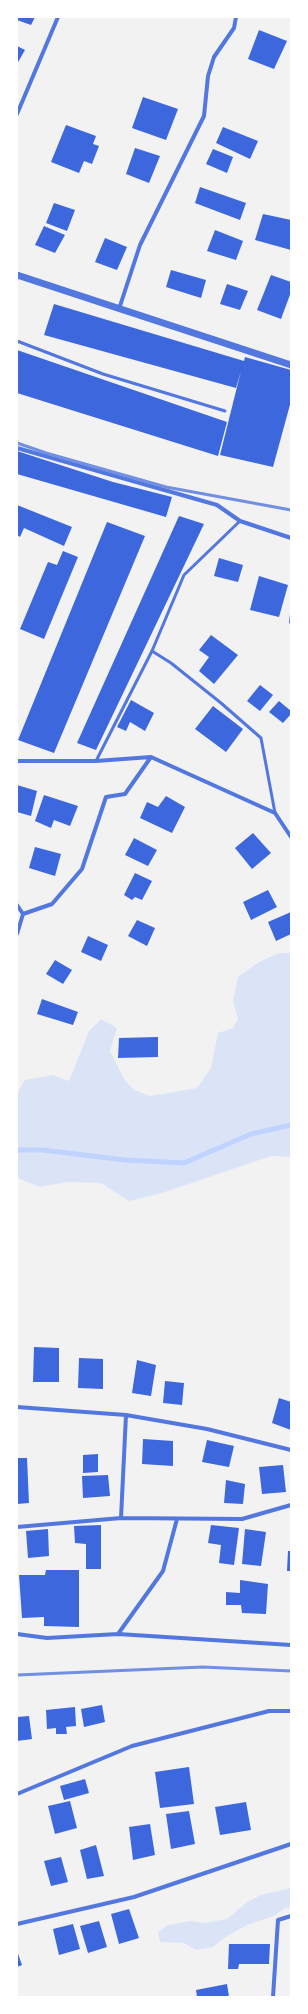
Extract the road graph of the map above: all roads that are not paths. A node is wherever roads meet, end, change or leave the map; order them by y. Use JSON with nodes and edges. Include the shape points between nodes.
{"nodes":[{"id":1,"x":58,"y":17,"type":"edge"},
{"id":2,"x":236,"y":17,"type":"edge"},
{"id":3,"x":17,"y":114,"type":"edge"},
{"id":4,"x":17,"y":275,"type":"edge"},
{"id":5,"x":119,"y":309,"type":"junction"},
{"id":6,"x":17,"y":341,"type":"edge"},
{"id":7,"x":291,"y":365,"type":"edge"},
{"id":8,"x":225,"y":411,"type":"dead end"},
{"id":9,"x":17,"y":448,"type":"edge"},
{"id":10,"x":240,"y":521,"type":"junction"},
{"id":11,"x":291,"y":538,"type":"edge"},
{"id":12,"x":152,"y":651,"type":"junction"},
{"id":13,"x":151,"y":756,"type":"junction"},
{"id":14,"x":17,"y":761,"type":"edge"},
{"id":15,"x":96,"y":761,"type":"junction"},
{"id":16,"x":275,"y":813,"type":"junction"},
{"id":17,"x":291,"y":837,"type":"edge"},
{"id":18,"x":17,"y":905,"type":"edge"},
{"id":19,"x":23,"y":914,"type":"junction"},
{"id":20,"x":17,"y":934,"type":"edge"},
{"id":21,"x":17,"y":1407,"type":"edge"},
{"id":22,"x":126,"y":1415,"type":"junction"},
{"id":23,"x":291,"y":1450,"type":"edge"},
{"id":24,"x":291,"y":1505,"type":"edge"},
{"id":25,"x":121,"y":1518,"type":"junction"},
{"id":26,"x":177,"y":1519,"type":"junction"},
{"id":27,"x":17,"y":1527,"type":"edge"},
{"id":28,"x":17,"y":1634,"type":"edge"},
{"id":29,"x":118,"y":1634,"type":"junction"},
{"id":30,"x":291,"y":1645,"type":"edge"},
{"id":31,"x":291,"y":1711,"type":"edge"},
{"id":32,"x":17,"y":1794,"type":"edge"},
{"id":33,"x":291,"y":1844,"type":"edge"},
{"id":34,"x":291,"y":1916,"type":"edge"},
{"id":35,"x":17,"y":1924,"type":"edge"},
{"id":36,"x":273,"y":1997,"type":"edge"}],
"edges":[{"from":1,"to":3,"type":"street"},
{"from":2,"to":5,"type":"street","via":[[234,28],[214,57],[208,76],[204,116],[140,245]]},
{"from":4,"to":5,"type":"street"},
{"from":5,"to":7,"type":"street"},
{"from":6,"to":8,"type":"lane","via":[[102,374]]},
{"from":9,"to":10,"type":"street","via":[[217,505]]},
{"from":10,"to":11,"type":"street"},
{"from":10,"to":12,"type":"lane","via":[[184,575]]},
{"from":12,"to":15,"type":"lane"},
{"from":12,"to":16,"type":"lane","via":[[171,662],[261,738]]},
{"from":13,"to":15,"type":"street"},
{"from":13,"to":16,"type":"street"},
{"from":13,"to":19,"type":"street","via":[[125,794],[106,797],[82,870],[52,904]]},
{"from":14,"to":15,"type":"street"},
{"from":16,"to":17,"type":"street"},
{"from":18,"to":19,"type":"street"},
{"from":19,"to":20,"type":"street"},
{"from":21,"to":22,"type":"street"},
{"from":22,"to":23,"type":"street","via":[[207,1429]]},
{"from":22,"to":25,"type":"street"},
{"from":24,"to":26,"type":"street","via":[[242,1519]]},
{"from":25,"to":26,"type":"street"},
{"from":25,"to":27,"type":"street"},
{"from":26,"to":29,"type":"street","via":[[163,1571]]},
{"from":28,"to":29,"type":"street","via":[[47,1638]]},
{"from":29,"to":30,"type":"street"},
{"from":31,"to":32,"type":"street","via":[[269,1711],[132,1746]]},
{"from":33,"to":35,"type":"street","via":[[134,1897]]},
{"from":34,"to":36,"type":"street","via":[[278,1920]]}]}
